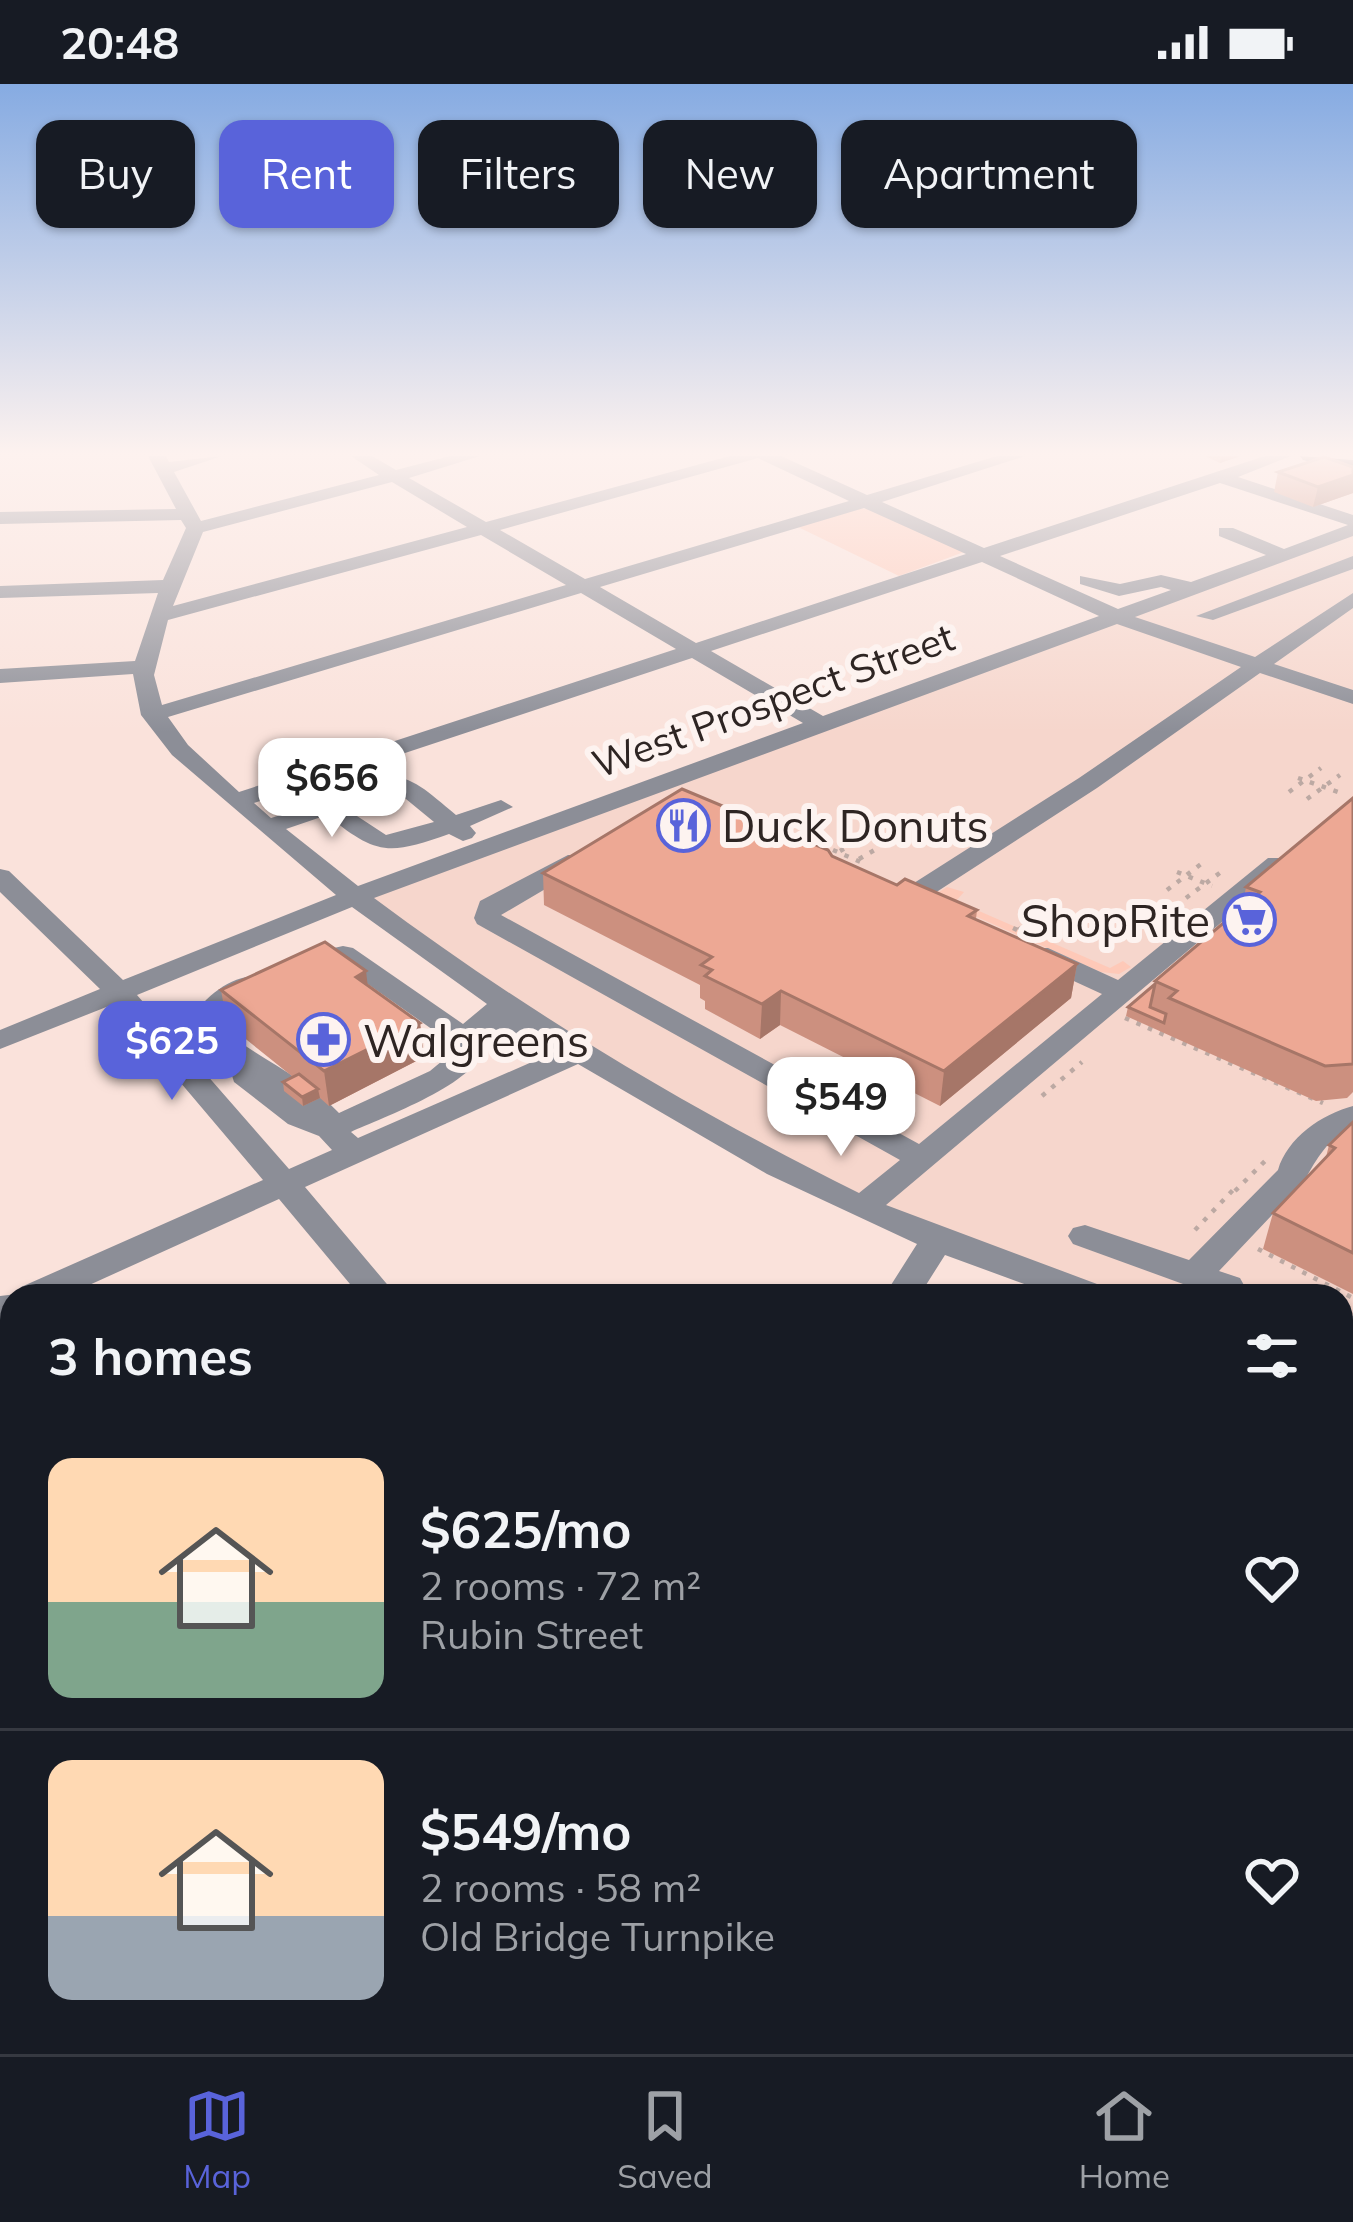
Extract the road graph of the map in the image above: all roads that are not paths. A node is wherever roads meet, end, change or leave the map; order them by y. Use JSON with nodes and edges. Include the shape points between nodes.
{"nodes":[{"id":1,"x":185,"y":548,"type":"edge"},
{"id":2,"x":401,"y":548,"type":"edge"},
{"id":3,"x":519,"y":548,"type":"edge"},
{"id":4,"x":712,"y":548,"type":"edge"},
{"id":5,"x":964,"y":548,"type":"edge"},
{"id":6,"x":1006,"y":548,"type":"edge"},
{"id":7,"x":1265,"y":548,"type":"edge"},
{"id":8,"x":1299,"y":548,"type":"edge"},
{"id":9,"x":1283,"y":555,"type":"junction"},
{"id":10,"x":981,"y":556,"type":"junction"},
{"id":11,"x":1353,"y":562,"type":"edge"},
{"id":12,"x":1087,"y":580,"type":"dead end"},
{"id":13,"x":587,"y":585,"type":"junction"},
{"id":14,"x":174,"y":586,"type":"junction"},
{"id":15,"x":1191,"y":589,"type":"junction"},
{"id":16,"x":0,"y":592,"type":"edge"},
{"id":17,"x":1353,"y":599,"type":"edge"},
{"id":18,"x":162,"y":615,"type":"junction"},
{"id":19,"x":1206,"y":616,"type":"dead end"},
{"id":20,"x":1118,"y":617,"type":"junction"},
{"id":21,"x":697,"y":650,"type":"junction"},
{"id":22,"x":1256,"y":665,"type":"junction"},
{"id":23,"x":145,"y":667,"type":"junction"},
{"id":24,"x":0,"y":676,"type":"edge"},
{"id":25,"x":1353,"y":697,"type":"edge"},
{"id":26,"x":152,"y":716,"type":"junction"},
{"id":27,"x":819,"y":723,"type":"junction"},
{"id":28,"x":654,"y":784,"type":"junction"},
{"id":29,"x":348,"y":794,"type":"junction"},
{"id":30,"x":236,"y":801,"type":"junction"},
{"id":31,"x":501,"y":807,"type":"dead end"},
{"id":32,"x":668,"y":810,"type":"edge"},
{"id":33,"x":453,"y":824,"type":"junction"},
{"id":34,"x":268,"y":827,"type":"junction"},
{"id":35,"x":609,"y":843,"type":"edge"},
{"id":36,"x":1298,"y":845,"type":"edge"},
{"id":37,"x":482,"y":848,"type":"junction"},
{"id":38,"x":0,"y":877,"type":"edge"},
{"id":39,"x":355,"y":896,"type":"junction"},
{"id":40,"x":912,"y":896,"type":"edge"},
{"id":41,"x":1024,"y":938,"type":"edge"},
{"id":42,"x":180,"y":967,"type":"junction"},
{"id":43,"x":119,"y":992,"type":"junction"},
{"id":44,"x":216,"y":1001,"type":"junction"},
{"id":45,"x":509,"y":1002,"type":"junction"},
{"id":46,"x":1123,"y":1002,"type":"junction"},
{"id":47,"x":536,"y":1021,"type":"junction"},
{"id":48,"x":0,"y":1040,"type":"edge"},
{"id":49,"x":467,"y":1040,"type":"junction"},
{"id":50,"x":581,"y":1051,"type":"junction"},
{"id":51,"x":1345,"y":1109,"type":"edge"},
{"id":52,"x":329,"y":1129,"type":"junction"},
{"id":53,"x":354,"y":1153,"type":"junction"},
{"id":54,"x":921,"y":1158,"type":"junction"},
{"id":55,"x":286,"y":1184,"type":"junction"},
{"id":56,"x":862,"y":1208,"type":"junction"},
{"id":57,"x":1085,"y":1236,"type":"dead end"},
{"id":58,"x":939,"y":1238,"type":"junction"},
{"id":59,"x":60,"y":1284,"type":"edge"},
{"id":60,"x":370,"y":1284,"type":"edge"},
{"id":61,"x":909,"y":1284,"type":"edge"},
{"id":62,"x":1061,"y":1284,"type":"edge"}],
"edges":[{"from":1,"to":14,"type":"street"},
{"from":2,"to":18,"type":"street"},
{"from":3,"to":13,"type":"street"},
{"from":4,"to":13,"type":"street"},
{"from":5,"to":10,"type":"street"},
{"from":6,"to":10,"type":"street"},
{"from":7,"to":9,"type":"street"},
{"from":8,"to":9,"type":"street","name":"West Prospect Street"},
{"from":9,"to":15,"type":"street","name":"West Prospect Street"},
{"from":10,"to":20,"type":"street"},
{"from":10,"to":21,"type":"street"},
{"from":11,"to":19,"type":"street"},
{"from":12,"to":15,"type":"street","via":[[1119,590],[1161,580]]},
{"from":13,"to":21,"type":"street"},
{"from":13,"to":26,"type":"street"},
{"from":14,"to":16,"type":"street"},
{"from":14,"to":18,"type":"street"},
{"from":15,"to":20,"type":"street","name":"West Prospect Street"},
{"from":17,"to":22,"type":"street"},
{"from":18,"to":23,"type":"street"},
{"from":20,"to":22,"type":"street"},
{"from":20,"to":27,"type":"street","name":"West Prospect Street"},
{"from":21,"to":27,"type":"street"},
{"from":21,"to":30,"type":"street"},
{"from":22,"to":25,"type":"street"},
{"from":22,"to":40,"type":"street"},
{"from":23,"to":24,"type":"street"},
{"from":23,"to":26,"type":"street"},
{"from":26,"to":30,"type":"street"},
{"from":27,"to":28,"type":"street","name":"West Prospect Street"},
{"from":28,"to":32,"type":"street","via":[[688,799]]},
{"from":28,"to":37,"type":"street","name":"West Prospect Street"},
{"from":29,"to":33,"type":"street","via":[[392,781]]},
{"from":29,"to":33,"type":"street","via":[[383,843]]},
{"from":29,"to":34,"type":"street"},
{"from":30,"to":34,"type":"street"},
{"from":31,"to":33,"type":"street"},
{"from":33,"to":37,"type":"street"},
{"from":34,"to":39,"type":"street"},
{"from":35,"to":54,"type":"street","via":[[489,907],[487,918]]},
{"from":36,"to":46,"type":"street"},
{"from":37,"to":39,"type":"street","name":"West Prospect Street"},
{"from":38,"to":43,"type":"street"},
{"from":39,"to":42,"type":"street","name":"West Prospect Street"},
{"from":39,"to":45,"type":"street"},
{"from":41,"to":46,"type":"street"},
{"from":42,"to":43,"type":"street","name":"West Prospect Street"},
{"from":42,"to":44,"type":"street"},
{"from":43,"to":48,"type":"street","name":"West Prospect Street"},
{"from":43,"to":55,"type":"street"},
{"from":44,"to":49,"type":"street","via":[[343,954]]},
{"from":44,"to":52,"type":"street","via":[[206,1030],[244,1064],[245,1075],[299,1117]]},
{"from":45,"to":47,"type":"street"},
{"from":45,"to":49,"type":"street"},
{"from":46,"to":54,"type":"street"},
{"from":47,"to":49,"type":"street"},
{"from":47,"to":50,"type":"street"},
{"from":49,"to":52,"type":"street","via":[[469,1053],[441,1078]]},
{"from":50,"to":53,"type":"street"},
{"from":50,"to":56,"type":"street"},
{"from":51,"to":57,"type":"street","via":[[1211,1281]]},
{"from":52,"to":53,"type":"street"},
{"from":53,"to":55,"type":"street"},
{"from":54,"to":56,"type":"street"},
{"from":55,"to":59,"type":"street"},
{"from":55,"to":60,"type":"street"},
{"from":56,"to":58,"type":"street"},
{"from":58,"to":61,"type":"street"},
{"from":58,"to":62,"type":"street"}]}
